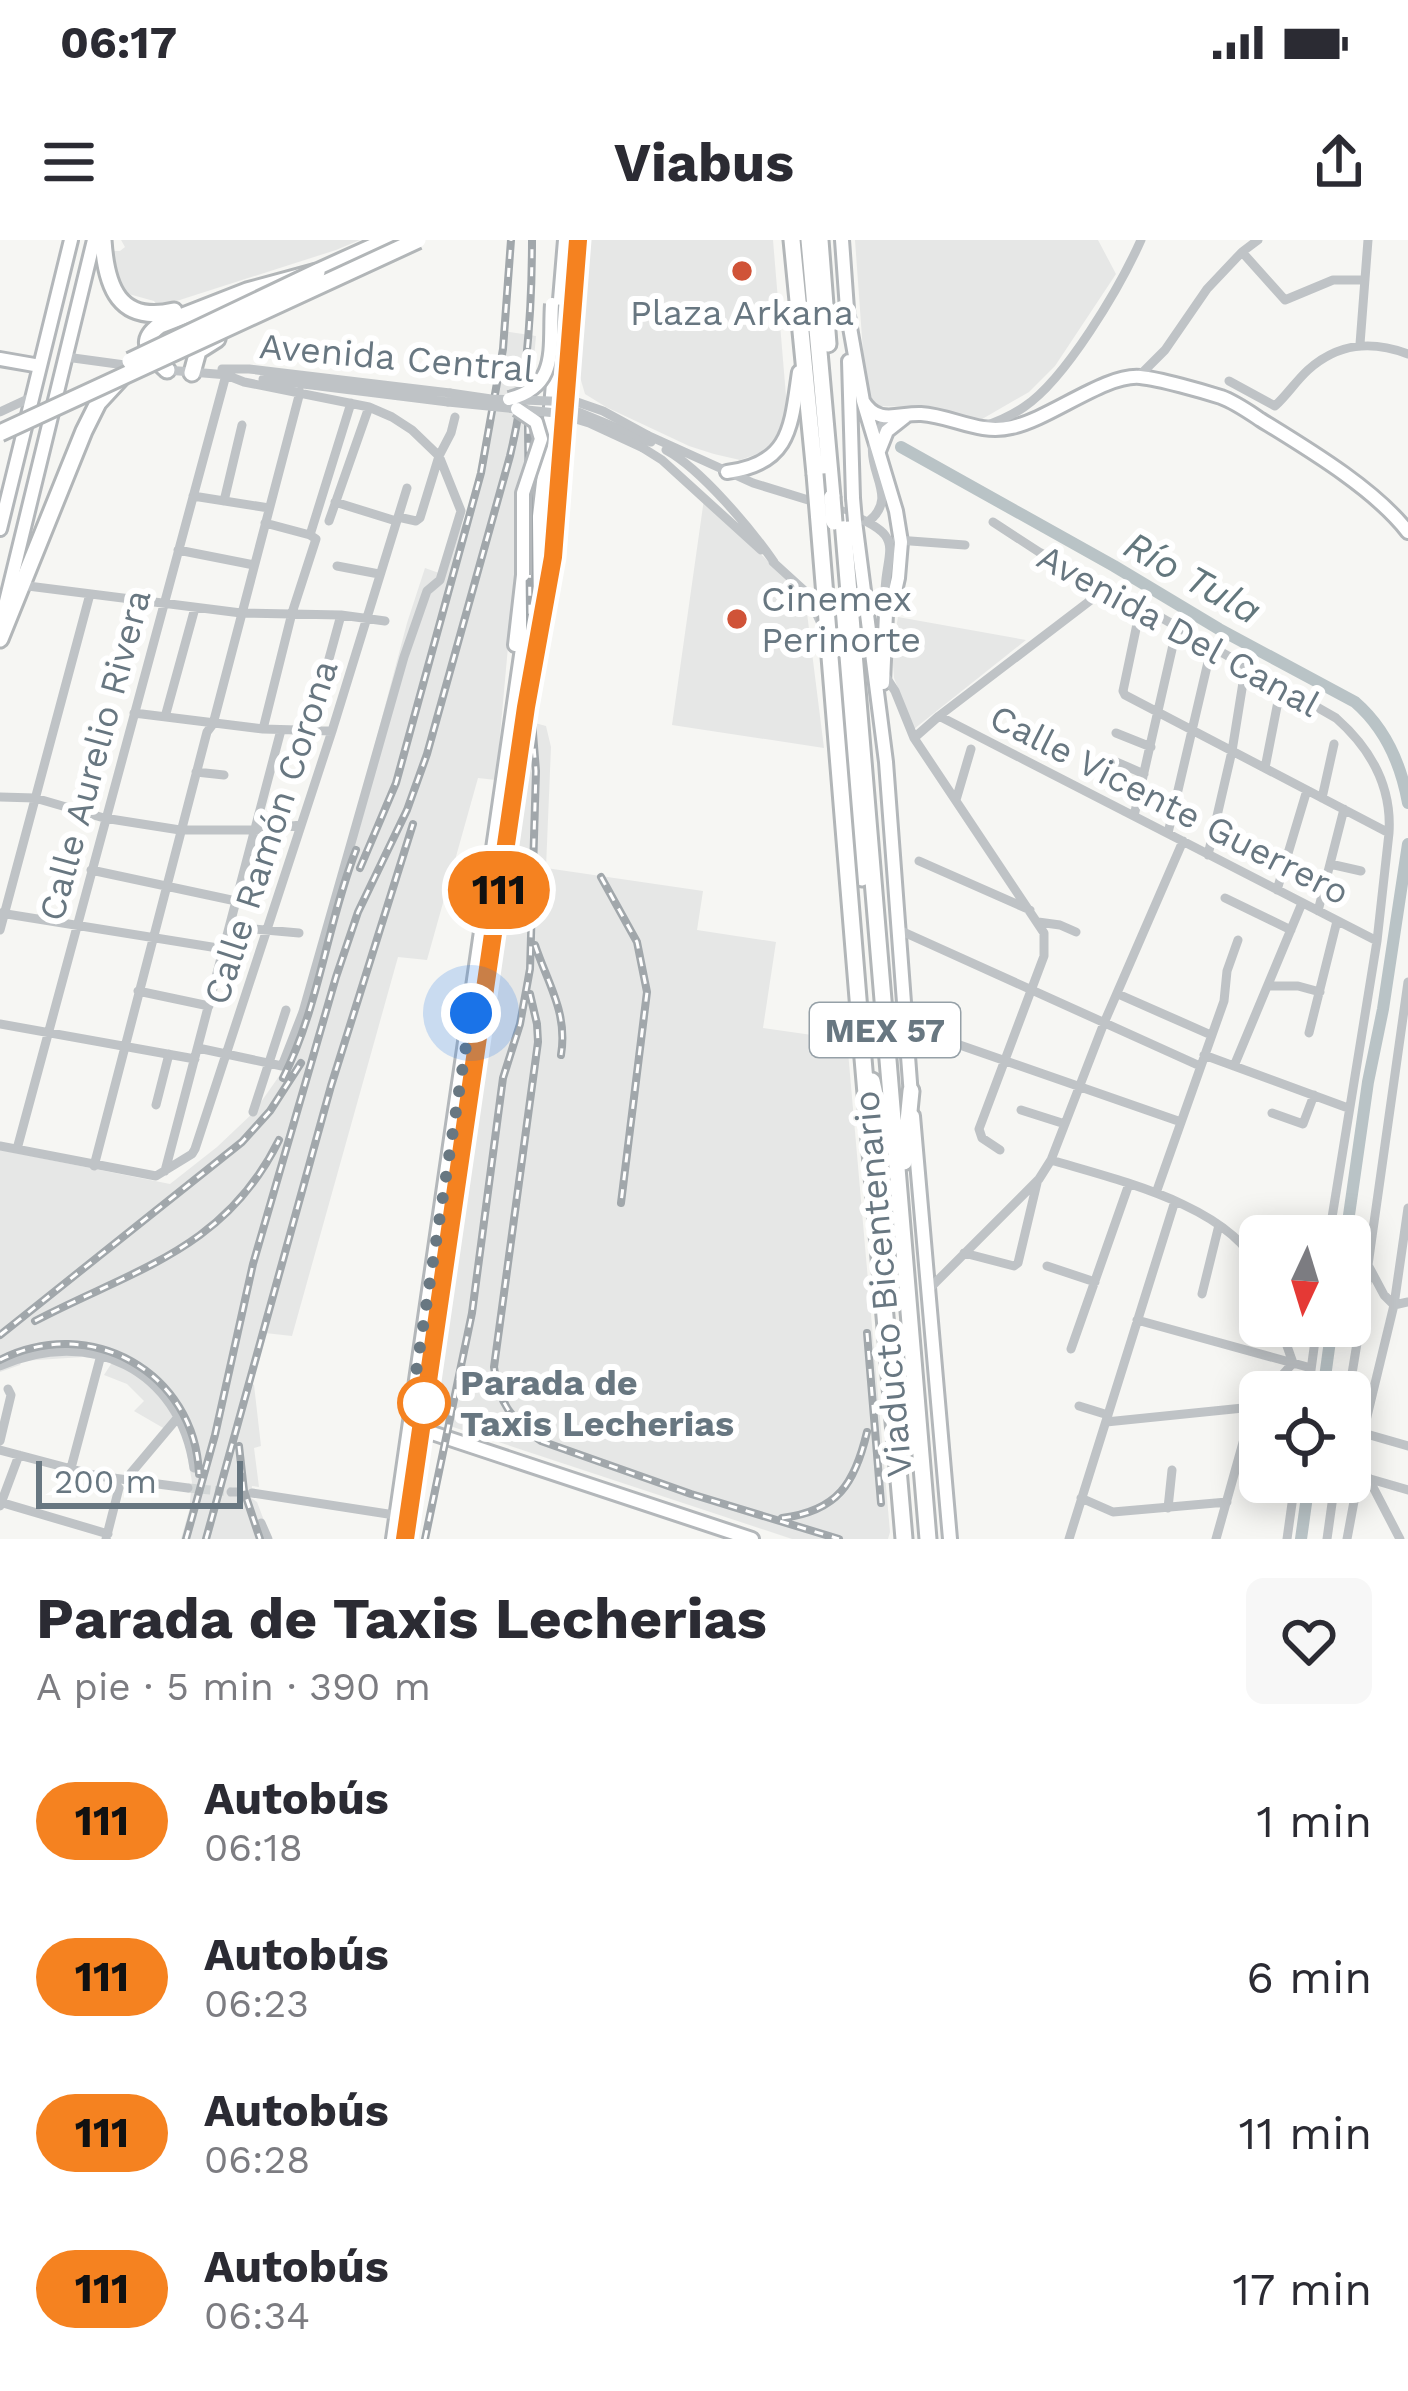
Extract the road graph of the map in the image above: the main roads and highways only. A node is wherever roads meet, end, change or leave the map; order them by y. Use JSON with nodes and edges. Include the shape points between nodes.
{"nodes":[{"id":1,"x":71,"y":240,"type":"edge"},
{"id":2,"x":99,"y":240,"type":"edge"},
{"id":3,"x":418,"y":240,"type":"edge"},
{"id":4,"x":561,"y":240,"type":"edge"},
{"id":5,"x":578,"y":240,"type":"edge"},
{"id":6,"x":789,"y":240,"type":"edge"},
{"id":7,"x":809,"y":240,"type":"edge"},
{"id":8,"x":820,"y":240,"type":"edge"},
{"id":9,"x":842,"y":240,"type":"edge"},
{"id":10,"x":386,"y":248,"type":"edge"},
{"id":11,"x":317,"y":272,"type":"junction"},
{"id":12,"x":253,"y":289,"type":"junction"},
{"id":13,"x":848,"y":316,"type":"junction"},
{"id":14,"x":0,"y":359,"type":"edge"},
{"id":15,"x":40,"y":366,"type":"junction"},
{"id":16,"x":159,"y":369,"type":"road end"},
{"id":17,"x":799,"y":372,"type":"junction"},
{"id":18,"x":198,"y":373,"type":"road end"},
{"id":19,"x":125,"y":374,"type":"junction"},
{"id":20,"x":863,"y":401,"type":"junction"},
{"id":21,"x":558,"y":405,"type":"junction"},
{"id":22,"x":908,"y":416,"type":"junction"},
{"id":23,"x":0,"y":423,"type":"edge"},
{"id":24,"x":0,"y":433,"type":"edge"},
{"id":25,"x":879,"y":452,"type":"junction"},
{"id":26,"x":1322,"y":464,"type":"junction"},
{"id":27,"x":727,"y":472,"type":"road end"},
{"id":28,"x":842,"y":497,"type":"junction"},
{"id":29,"x":850,"y":521,"type":"junction"},
{"id":30,"x":0,"y":529,"type":"edge"},
{"id":31,"x":1408,"y":532,"type":"edge"},
{"id":32,"x":1408,"y":544,"type":"edge"},
{"id":33,"x":0,"y":628,"type":"edge"},
{"id":34,"x":0,"y":639,"type":"edge"},
{"id":35,"x":878,"y":668,"type":"junction"},
{"id":36,"x":847,"y":692,"type":"junction"},
{"id":37,"x":514,"y":705,"type":"junction"},
{"id":38,"x":841,"y":845,"type":"junction"},
{"id":39,"x":856,"y":1000,"type":"junction"},
{"id":40,"x":911,"y":1090,"type":"junction"},
{"id":41,"x":464,"y":1100,"type":"junction"},
{"id":42,"x":884,"y":1135,"type":"junction"},
{"id":43,"x":900,"y":1207,"type":"junction"},
{"id":44,"x":415,"y":1427,"type":"junction"},
{"id":45,"x":403,"y":1516,"type":"junction"},
{"id":46,"x":393,"y":1539,"type":"edge"},
{"id":47,"x":405,"y":1539,"type":"edge"},
{"id":48,"x":752,"y":1539,"type":"edge"},
{"id":49,"x":903,"y":1539,"type":"edge"},
{"id":50,"x":923,"y":1539,"type":"edge"},
{"id":51,"x":954,"y":1539,"type":"edge"}],
"edges":[{"from":1,"to":15,"type":"main road"},
{"from":2,"to":12,"type":"highway","via":[[107,278],[134,310],[166,313]]},
{"from":2,"to":33,"type":"main road"},
{"from":3,"to":10,"type":"highway","bridge":true},
{"from":4,"to":21,"type":"main road"},
{"from":4,"to":37,"type":"main road","bridge":true,"via":[[548,367],[513,404],[536,422],[542,439],[523,493]]},
{"from":5,"to":21,"type":"main road"},
{"from":6,"to":17,"type":"main road"},
{"from":6,"to":39,"type":"highway","name":"Viaducto Bicentenario","bridge":true},
{"from":7,"to":28,"type":"highway","number":"MEX 57"},
{"from":8,"to":28,"type":"highway","number":"MEX 57"},
{"from":9,"to":13,"type":"main road"},
{"from":10,"to":11,"type":"highway"},
{"from":10,"to":18,"type":"highway","bridge":true,"via":[[351,278],[213,341],[198,351]]},
{"from":10,"to":19,"type":"highway","bridge":true},
{"from":11,"to":12,"type":"highway","bridge":true},
{"from":11,"to":23,"type":"highway","bridge":true},
{"from":12,"to":16,"type":"highway","via":[[154,329],[149,352]]},
{"from":13,"to":20,"type":"main road"},
{"from":13,"to":28,"type":"main road"},
{"from":14,"to":15,"type":"main road"},
{"from":15,"to":30,"type":"main road"},
{"from":17,"to":27,"type":"main road","via":[[778,451]]},
{"from":17,"to":38,"type":"main road","bridge":true},
{"from":19,"to":24,"type":"highway","bridge":true},
{"from":19,"to":34,"type":"highway","via":[[98,403]]},
{"from":20,"to":22,"type":"main road","via":[[872,413]]},
{"from":20,"to":25,"type":"main road"},
{"from":21,"to":37,"type":"main road"},
{"from":21,"to":41,"type":"main road","via":[[553,557]]},
{"from":22,"to":25,"type":"main road","via":[[887,431]]},
{"from":22,"to":26,"type":"main road","via":[[997,429],[1138,377],[1224,398]]},
{"from":25,"to":35,"type":"main road","via":[[896,511],[898,578]]},
{"from":26,"to":31,"type":"main road"},
{"from":26,"to":32,"type":"main road"},
{"from":28,"to":29,"type":"highway","number":"MEX 57"},
{"from":29,"to":35,"type":"main road"},
{"from":29,"to":36,"type":"highway","number":"MEX 57"},
{"from":29,"to":43,"type":"highway","number":"MEX 57"},
{"from":35,"to":40,"type":"main road"},
{"from":36,"to":38,"type":"highway"},
{"from":36,"to":42,"type":"highway","number":"MEX 57"},
{"from":37,"to":41,"type":"main road"},
{"from":38,"to":39,"type":"main road"},
{"from":39,"to":42,"type":"highway"},
{"from":39,"to":49,"type":"main road"},
{"from":39,"to":49,"type":"highway","name":"Viaducto Bicentenario","bridge":true},
{"from":40,"to":43,"type":"highway"},
{"from":40,"to":51,"type":"main road"},
{"from":41,"to":44,"type":"main road"},
{"from":42,"to":50,"type":"highway","number":"MEX 57"},
{"from":43,"to":50,"type":"highway","number":"MEX 57"},
{"from":44,"to":45,"type":"main road"},
{"from":44,"to":48,"type":"main road"},
{"from":45,"to":46,"type":"main road"},
{"from":45,"to":47,"type":"main road"}]}
